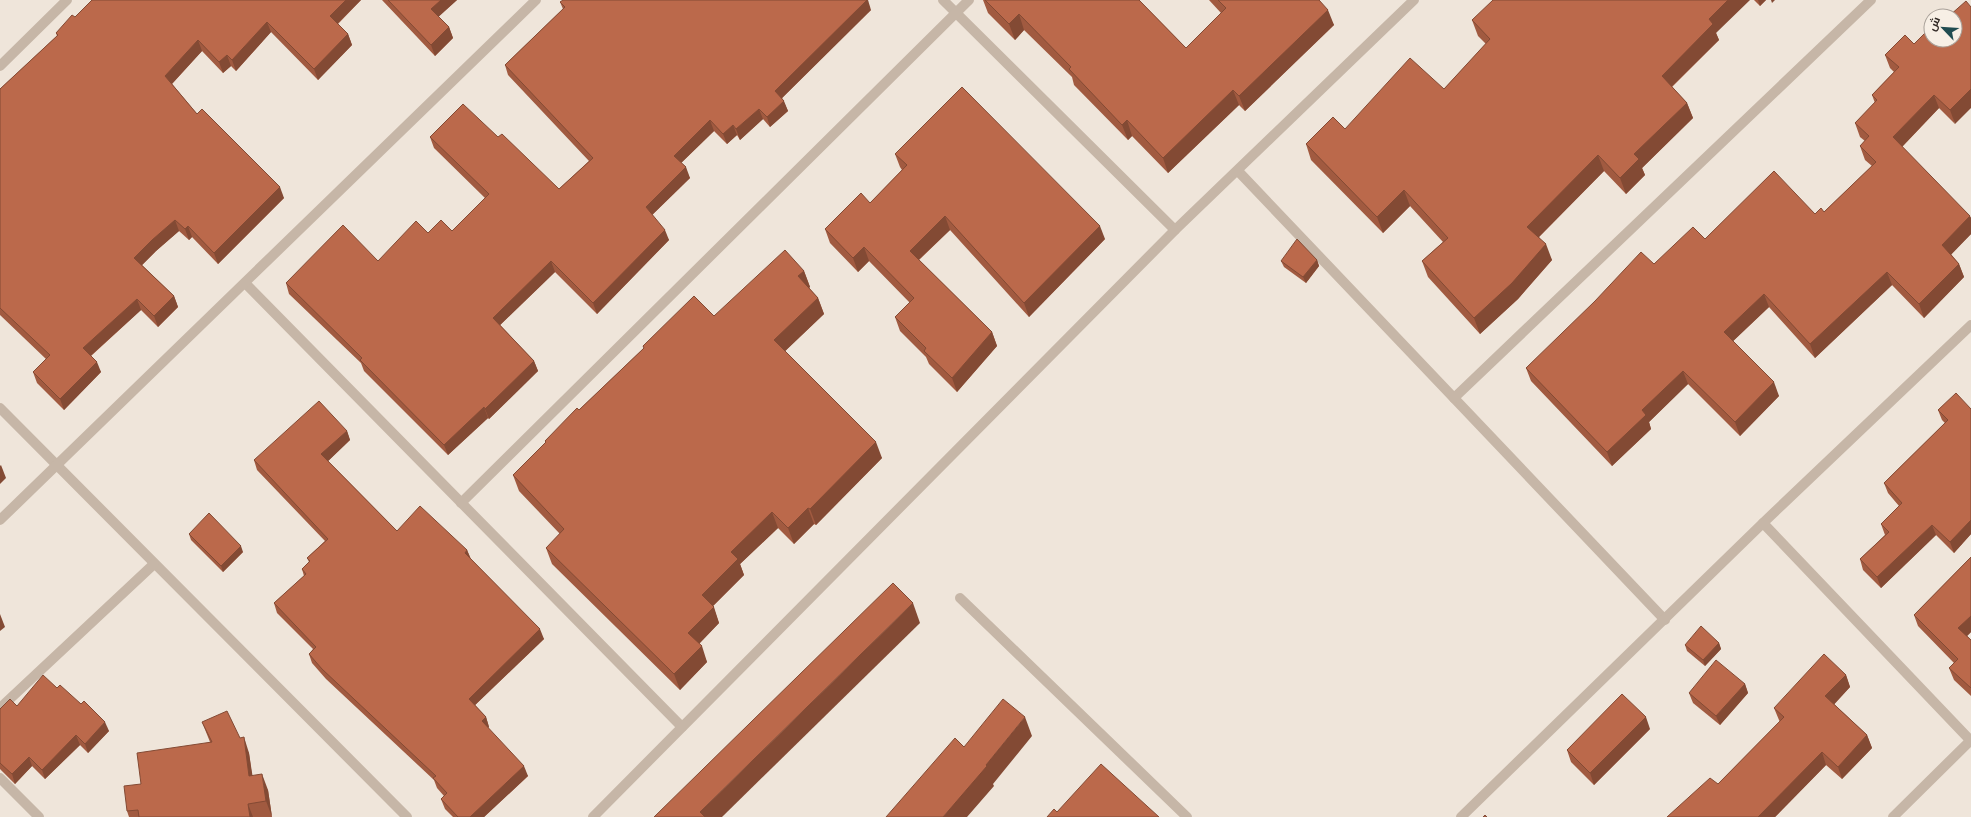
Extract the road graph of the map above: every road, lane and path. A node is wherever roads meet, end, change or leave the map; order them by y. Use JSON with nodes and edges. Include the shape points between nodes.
{"nodes":[{"id":1,"x":67,"y":0,"type":"edge"},
{"id":2,"x":536,"y":0,"type":"edge"},
{"id":3,"x":943,"y":0,"type":"edge"},
{"id":4,"x":969,"y":0,"type":"edge"},
{"id":5,"x":1414,"y":0,"type":"edge"},
{"id":6,"x":1871,"y":0,"type":"edge"},
{"id":7,"x":956,"y":13,"type":"junction"},
{"id":8,"x":0,"y":66,"type":"edge"},
{"id":9,"x":1238,"y":171,"type":"junction"},
{"id":10,"x":1175,"y":230,"type":"junction"},
{"id":11,"x":245,"y":283,"type":"junction"},
{"id":12,"x":1971,"y":325,"type":"edge"},
{"id":13,"x":1454,"y":398,"type":"junction"},
{"id":14,"x":0,"y":408,"type":"edge"},
{"id":15,"x":57,"y":465,"type":"junction"},
{"id":16,"x":461,"y":502,"type":"junction"},
{"id":17,"x":0,"y":520,"type":"edge"},
{"id":18,"x":1763,"y":523,"type":"junction"},
{"id":19,"x":154,"y":564,"type":"junction"},
{"id":20,"x":960,"y":598,"type":"dead end"},
{"id":21,"x":1665,"y":620,"type":"junction"},
{"id":22,"x":0,"y":708,"type":"edge"},
{"id":23,"x":682,"y":727,"type":"junction"},
{"id":24,"x":1971,"y":741,"type":"edge"},
{"id":25,"x":0,"y":778,"type":"edge"},
{"id":26,"x":39,"y":817,"type":"edge"},
{"id":27,"x":407,"y":817,"type":"edge"},
{"id":28,"x":593,"y":817,"type":"edge"},
{"id":29,"x":1187,"y":817,"type":"edge"},
{"id":30,"x":1461,"y":817,"type":"edge"},
{"id":31,"x":1893,"y":817,"type":"edge"}],
"edges":[{"from":1,"to":8,"type":"street"},
{"from":2,"to":11,"type":"street"},
{"from":3,"to":7,"type":"street"},
{"from":4,"to":7,"type":"street"},
{"from":5,"to":9,"type":"street"},
{"from":6,"to":13,"type":"street"},
{"from":7,"to":10,"type":"street"},
{"from":7,"to":16,"type":"street"},
{"from":9,"to":10,"type":"street"},
{"from":9,"to":13,"type":"street"},
{"from":10,"to":23,"type":"street"},
{"from":11,"to":15,"type":"street"},
{"from":11,"to":16,"type":"street"},
{"from":12,"to":18,"type":"street"},
{"from":13,"to":21,"type":"street"},
{"from":14,"to":15,"type":"street"},
{"from":15,"to":17,"type":"street"},
{"from":15,"to":19,"type":"street"},
{"from":16,"to":23,"type":"street"},
{"from":18,"to":21,"type":"street"},
{"from":18,"to":24,"type":"street"},
{"from":19,"to":22,"type":"street"},
{"from":19,"to":27,"type":"street"},
{"from":20,"to":29,"type":"street"},
{"from":21,"to":30,"type":"street"},
{"from":23,"to":28,"type":"street"},
{"from":24,"to":31,"type":"street"},
{"from":25,"to":26,"type":"street"}]}
